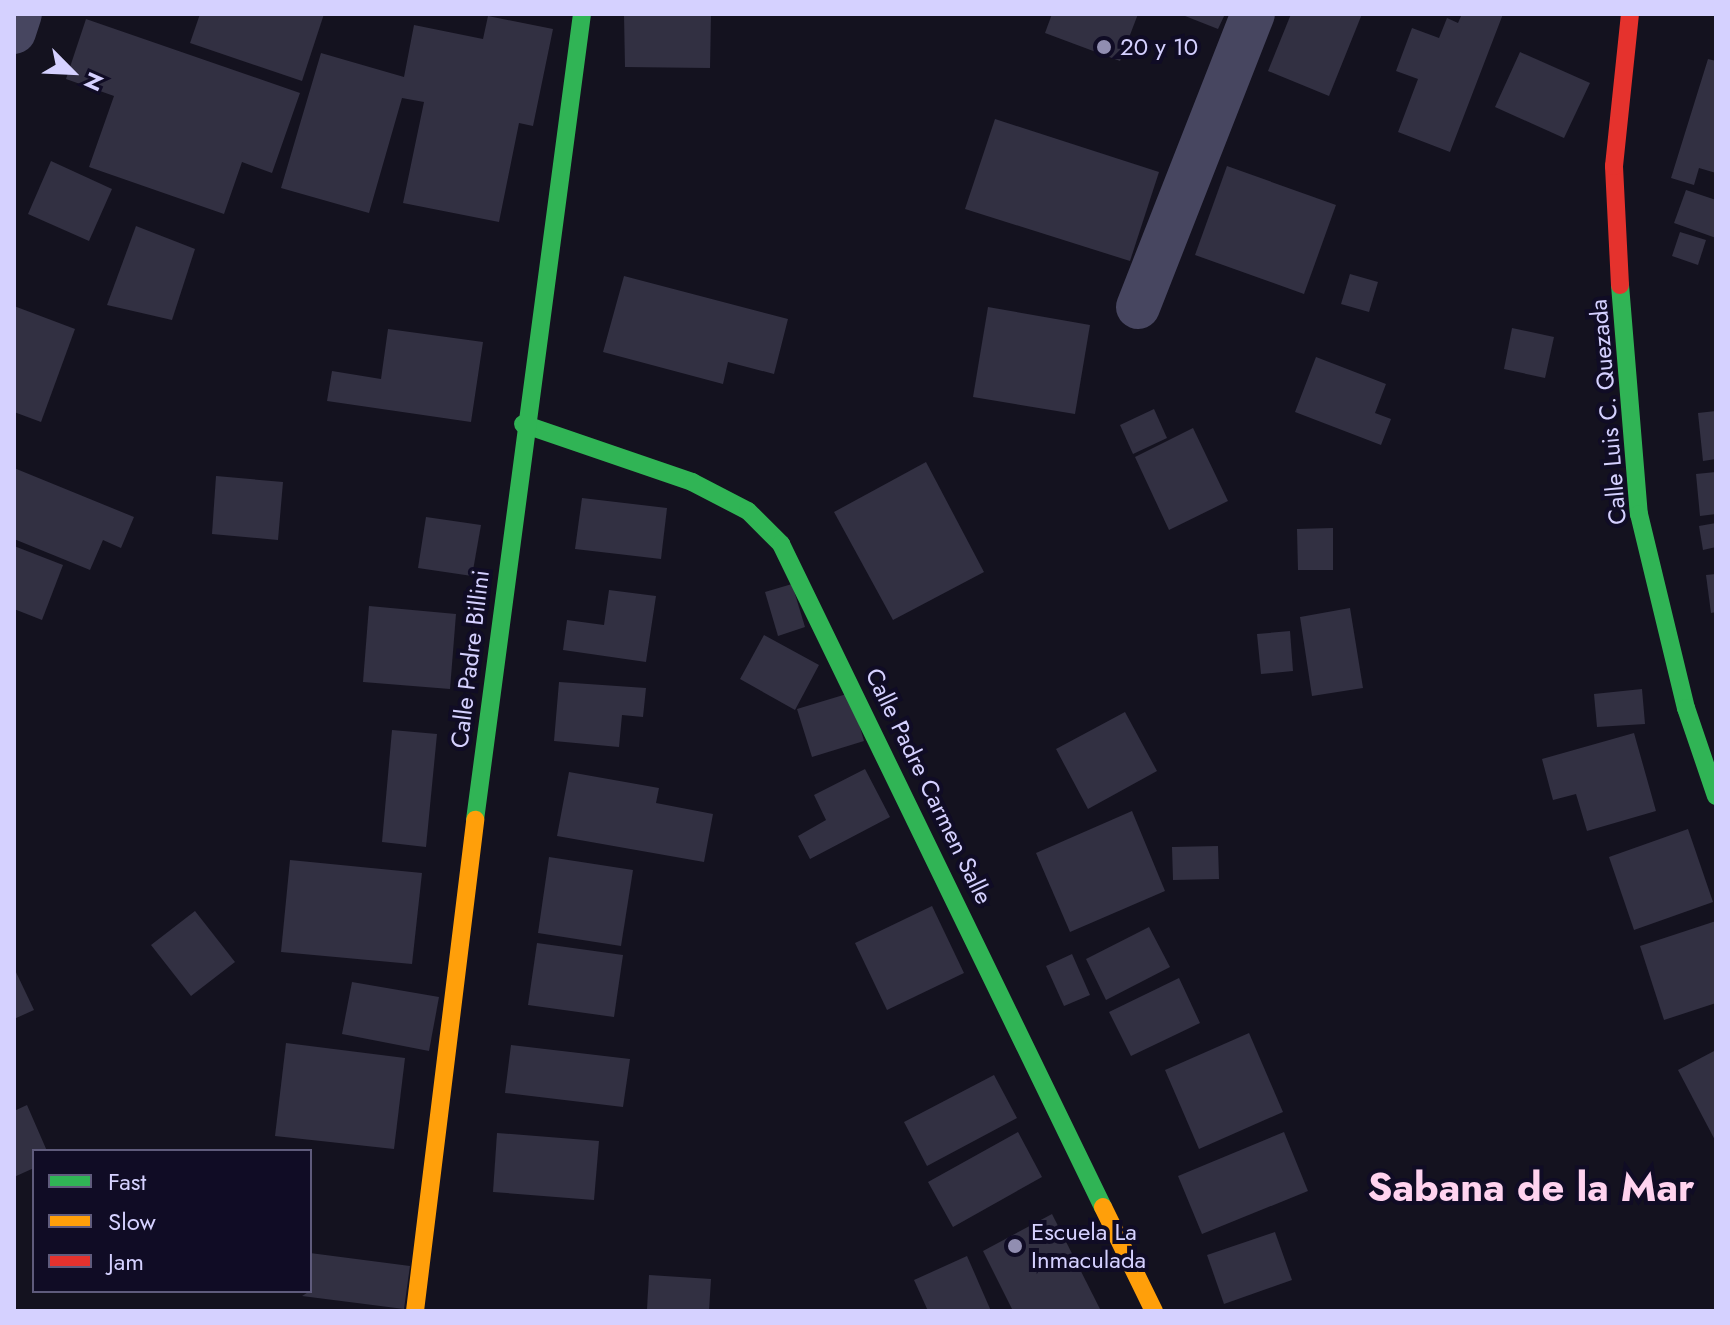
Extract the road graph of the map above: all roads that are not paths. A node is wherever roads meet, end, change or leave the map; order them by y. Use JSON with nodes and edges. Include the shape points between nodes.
{"nodes":[{"id":1,"x":20,"y":14,"type":"edge"},
{"id":2,"x":582,"y":14,"type":"edge"},
{"id":3,"x":1253,"y":14,"type":"edge"},
{"id":4,"x":1630,"y":14,"type":"edge"},
{"id":5,"x":14,"y":32,"type":"edge"},
{"id":6,"x":1138,"y":307,"type":"dead end"},
{"id":7,"x":523,"y":424,"type":"junction"},
{"id":8,"x":1716,"y":796,"type":"edge"},
{"id":9,"x":415,"y":1311,"type":"edge"},
{"id":10,"x":1154,"y":1311,"type":"edge"}],
"edges":[{"from":1,"to":5,"type":"street"},
{"from":2,"to":7,"type":"street","name":"Calle Padre Billini"},
{"from":3,"to":6,"type":"street"},
{"from":4,"to":8,"type":"street","name":"Calle Luis C. Quezada","via":[[1614,166],[1627,416],[1642,529],[1686,708]]},
{"from":7,"to":9,"type":"street","name":"Calle Padre Billini"},
{"from":7,"to":10,"type":"street","name":"Calle Padre Carmen Salle","via":[[692,482],[748,511],[781,544]]}]}
